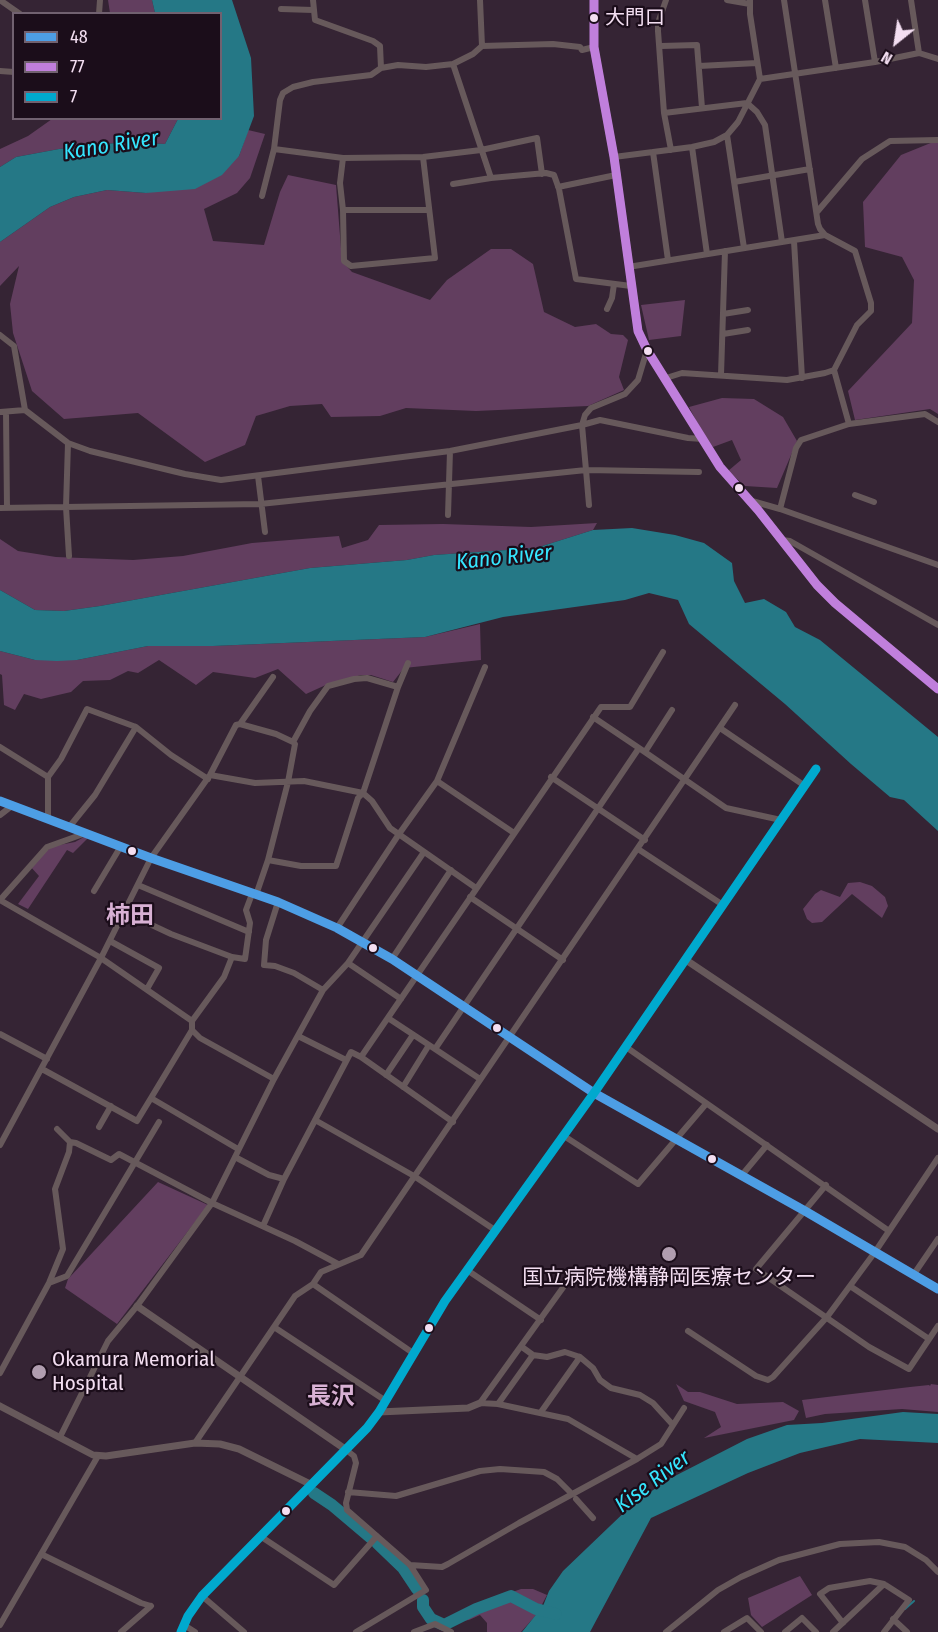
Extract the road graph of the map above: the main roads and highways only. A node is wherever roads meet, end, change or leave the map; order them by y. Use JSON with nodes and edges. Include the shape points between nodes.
{"nodes":[{"id":1,"x":594,"y":0,"type":"edge"},
{"id":2,"x":938,"y":690,"type":"edge"}],
"edges":[{"from":1,"to":2,"type":"main road","via":[[594,47],[638,331],[646,350],[720,467],[817,585]]}]}
